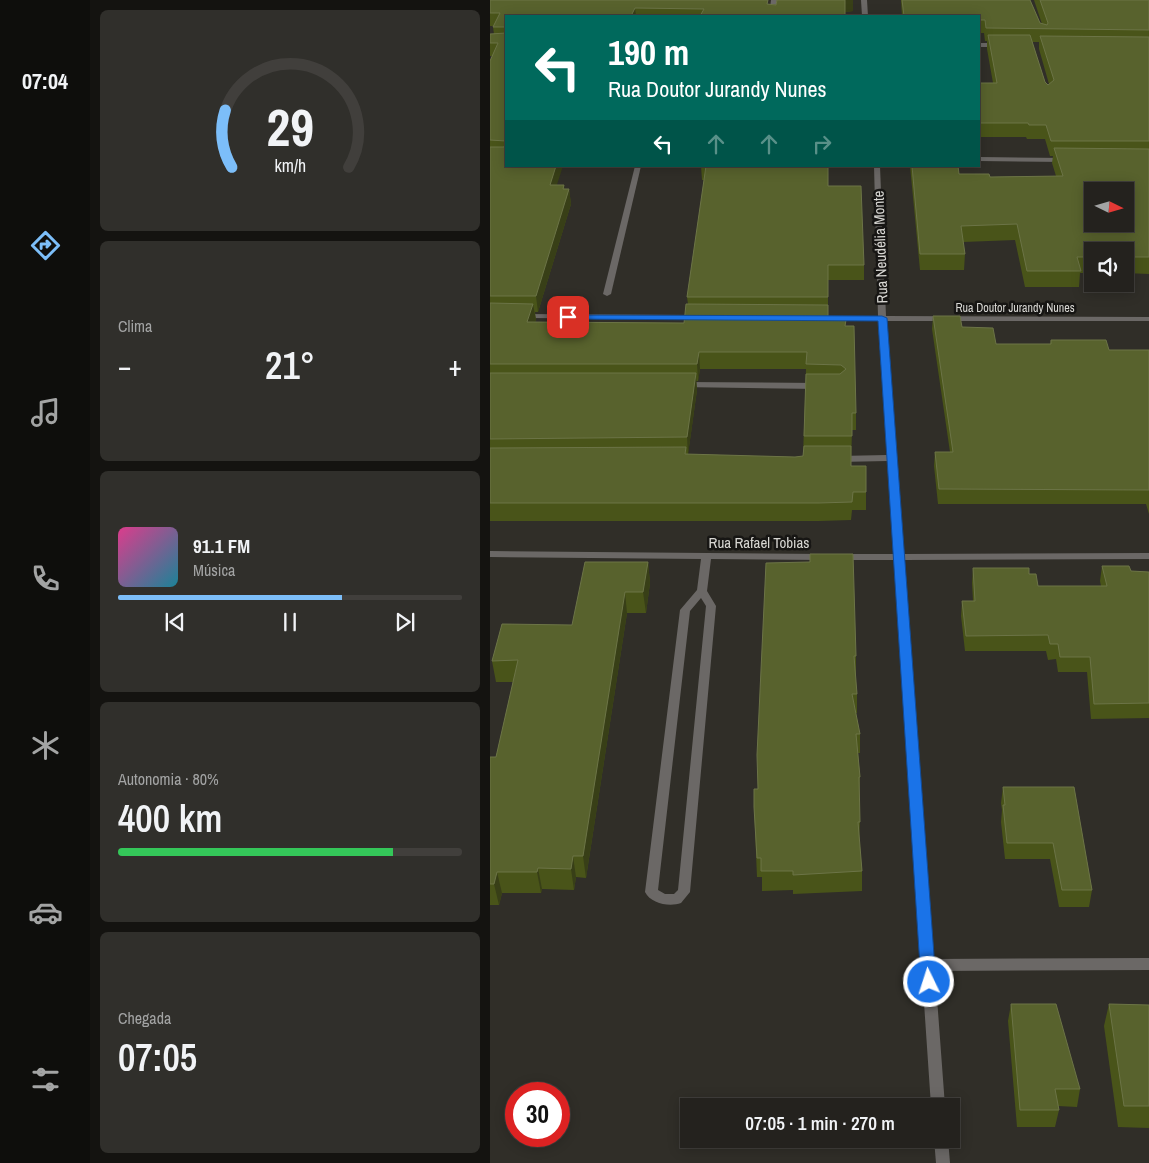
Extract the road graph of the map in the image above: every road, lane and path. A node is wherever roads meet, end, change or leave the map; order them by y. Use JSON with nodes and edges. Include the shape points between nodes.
{"nodes":[{"id":1,"x":774,"y":0,"type":"edge"},
{"id":2,"x":864,"y":0,"type":"edge"},
{"id":3,"x":772,"y":15,"type":"edge"},
{"id":4,"x":866,"y":15,"type":"edge"},
{"id":5,"x":980,"y":45,"type":"edge"},
{"id":6,"x":1006,"y":45,"type":"edge"},
{"id":7,"x":980,"y":159,"type":"edge"},
{"id":8,"x":1073,"y":160,"type":"edge"},
{"id":9,"x":638,"y":167,"type":"edge"},
{"id":10,"x":877,"y":167,"type":"edge"},
{"id":11,"x":607,"y":294,"type":"dead end"},
{"id":12,"x":510,"y":316,"type":"edge"},
{"id":13,"x":706,"y":318,"type":"edge"},
{"id":14,"x":804,"y":318,"type":"edge"},
{"id":15,"x":882,"y":318,"type":"junction"},
{"id":16,"x":1149,"y":319,"type":"edge"},
{"id":17,"x":675,"y":385,"type":"edge"},
{"id":18,"x":831,"y":386,"type":"edge"},
{"id":19,"x":832,"y":458,"type":"edge"},
{"id":20,"x":893,"y":458,"type":"junction"},
{"id":21,"x":490,"y":554,"type":"edge"},
{"id":22,"x":1149,"y":556,"type":"edge"},
{"id":23,"x":706,"y":557,"type":"junction"},
{"id":24,"x":900,"y":557,"type":"junction"},
{"id":25,"x":702,"y":591,"type":"junction"},
{"id":26,"x":1149,"y":964,"type":"edge"},
{"id":27,"x":927,"y":965,"type":"junction"},
{"id":28,"x":937,"y":1098,"type":"edge"},
{"id":29,"x":942,"y":1148,"type":"edge"},
{"id":30,"x":943,"y":1163,"type":"edge"}],
"edges":[{"from":1,"to":3,"type":"street"},
{"from":2,"to":4,"type":"street"},
{"from":5,"to":6,"type":"street"},
{"from":7,"to":8,"type":"street"},
{"from":9,"to":11,"type":"street"},
{"from":10,"to":15,"type":"street","name":"Rua Neudélia Monte"},
{"from":12,"to":13,"type":"street"},
{"from":14,"to":15,"type":"street","name":"Rua Doutor Jurandy Nunes"},
{"from":15,"to":16,"type":"street","name":"Rua Doutor Jurandy Nunes"},
{"from":15,"to":20,"type":"street","name":"Rua Neudélia Monte"},
{"from":17,"to":18,"type":"street"},
{"from":19,"to":20,"type":"street"},
{"from":20,"to":24,"type":"street","name":"Rua Neudélia Monte"},
{"from":21,"to":23,"type":"street","name":"Rua Rafael Tobias"},
{"from":22,"to":24,"type":"street","name":"Rua Rafael Tobias"},
{"from":23,"to":24,"type":"street","name":"Rua Rafael Tobias"},
{"from":23,"to":25,"type":"street"},
{"from":24,"to":27,"type":"street","name":"Rua Neudélia Monte"},
{"from":25,"to":25,"type":"street","via":[[684,610],[651,892],[663,899],[677,899],[684,892],[711,606]]},
{"from":26,"to":27,"type":"street"},
{"from":27,"to":28,"type":"street","name":"Rua Neudélia Monte"},
{"from":29,"to":30,"type":"street"}]}
